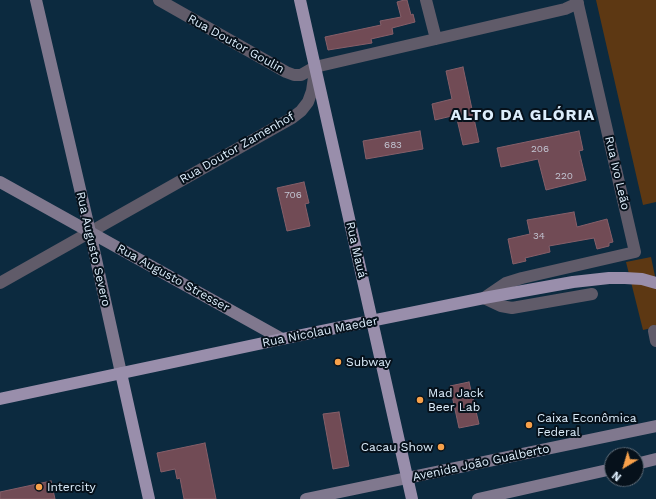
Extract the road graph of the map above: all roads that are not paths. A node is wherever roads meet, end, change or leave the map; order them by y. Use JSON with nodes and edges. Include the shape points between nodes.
{"nodes":[{"id":1,"x":36,"y":0,"type":"edge"},
{"id":2,"x":159,"y":0,"type":"edge"},
{"id":3,"x":300,"y":0,"type":"edge"},
{"id":4,"x":426,"y":0,"type":"edge"},
{"id":5,"x":578,"y":1,"type":"edge"},
{"id":6,"x":436,"y":39,"type":"junction"},
{"id":7,"x":315,"y":67,"type":"junction"},
{"id":8,"x":0,"y":182,"type":"edge"},
{"id":9,"x":90,"y":232,"type":"junction"},
{"id":10,"x":0,"y":283,"type":"edge"},
{"id":11,"x":656,"y":283,"type":"edge"},
{"id":12,"x":592,"y":294,"type":"dead end"},
{"id":13,"x":484,"y":298,"type":"junction"},
{"id":14,"x":372,"y":321,"type":"junction"},
{"id":15,"x":282,"y":339,"type":"junction"},
{"id":16,"x":121,"y":373,"type":"junction"},
{"id":17,"x":0,"y":399,"type":"edge"},
{"id":18,"x":656,"y":426,"type":"edge"},
{"id":19,"x":656,"y":459,"type":"edge"},
{"id":20,"x":644,"y":462,"type":"edge"},
{"id":21,"x":604,"y":471,"type":"edge"},
{"id":22,"x":407,"y":478,"type":"junction"},
{"id":23,"x":149,"y":499,"type":"edge"},
{"id":24,"x":306,"y":499,"type":"edge"},
{"id":25,"x":412,"y":499,"type":"edge"},
{"id":26,"x":478,"y":499,"type":"edge"}],
"edges":[{"from":1,"to":9,"type":"main road","name":"Rua Augusto Severo"},
{"from":2,"to":7,"type":"street","name":"Rua Doutor Goulin","via":[[286,72],[301,75]]},
{"from":3,"to":7,"type":"main road","name":"Rua Mauá"},
{"from":4,"to":6,"type":"street"},
{"from":5,"to":6,"type":"street","via":[[565,9]]},
{"from":5,"to":13,"type":"street","name":"Rua Ivo Leão","via":[[636,252],[522,278],[506,283]]},
{"from":6,"to":7,"type":"street"},
{"from":7,"to":9,"type":"street","name":"Rua Doutor Zamenhof","via":[[308,102],[292,118]]},
{"from":7,"to":14,"type":"main road","name":"Rua Mauá"},
{"from":8,"to":9,"type":"main road","name":"Rua Augusto Stresser"},
{"from":9,"to":10,"type":"street","name":"Rua Doutor Zamenhof"},
{"from":9,"to":15,"type":"main road","name":"Rua Augusto Stresser"},
{"from":9,"to":16,"type":"main road","name":"Rua Augusto Severo"},
{"from":11,"to":13,"type":"main road","name":"Rua Nicolau Maeder","via":[[642,279],[593,279]]},
{"from":12,"to":13,"type":"street","via":[[512,308]]},
{"from":13,"to":14,"type":"main road","name":"Rua Nicolau Maeder"},
{"from":14,"to":15,"type":"main road","name":"Rua Nicolau Maeder"},
{"from":14,"to":22,"type":"main road","name":"Rua Mauá"},
{"from":15,"to":16,"type":"main road","name":"Rua Nicolau Maeder"},
{"from":16,"to":17,"type":"main road","name":"Rua Nicolau Maeder"},
{"from":16,"to":23,"type":"main road","name":"Rua Augusto Severo"},
{"from":18,"to":22,"type":"main road","name":"Avenida João Gualberto"},
{"from":19,"to":20,"type":"main road"},
{"from":21,"to":26,"type":"main road"},
{"from":22,"to":24,"type":"main road","name":"Avenida João Gualberto"},
{"from":22,"to":25,"type":"main road","name":"Rua Mauá"}]}
